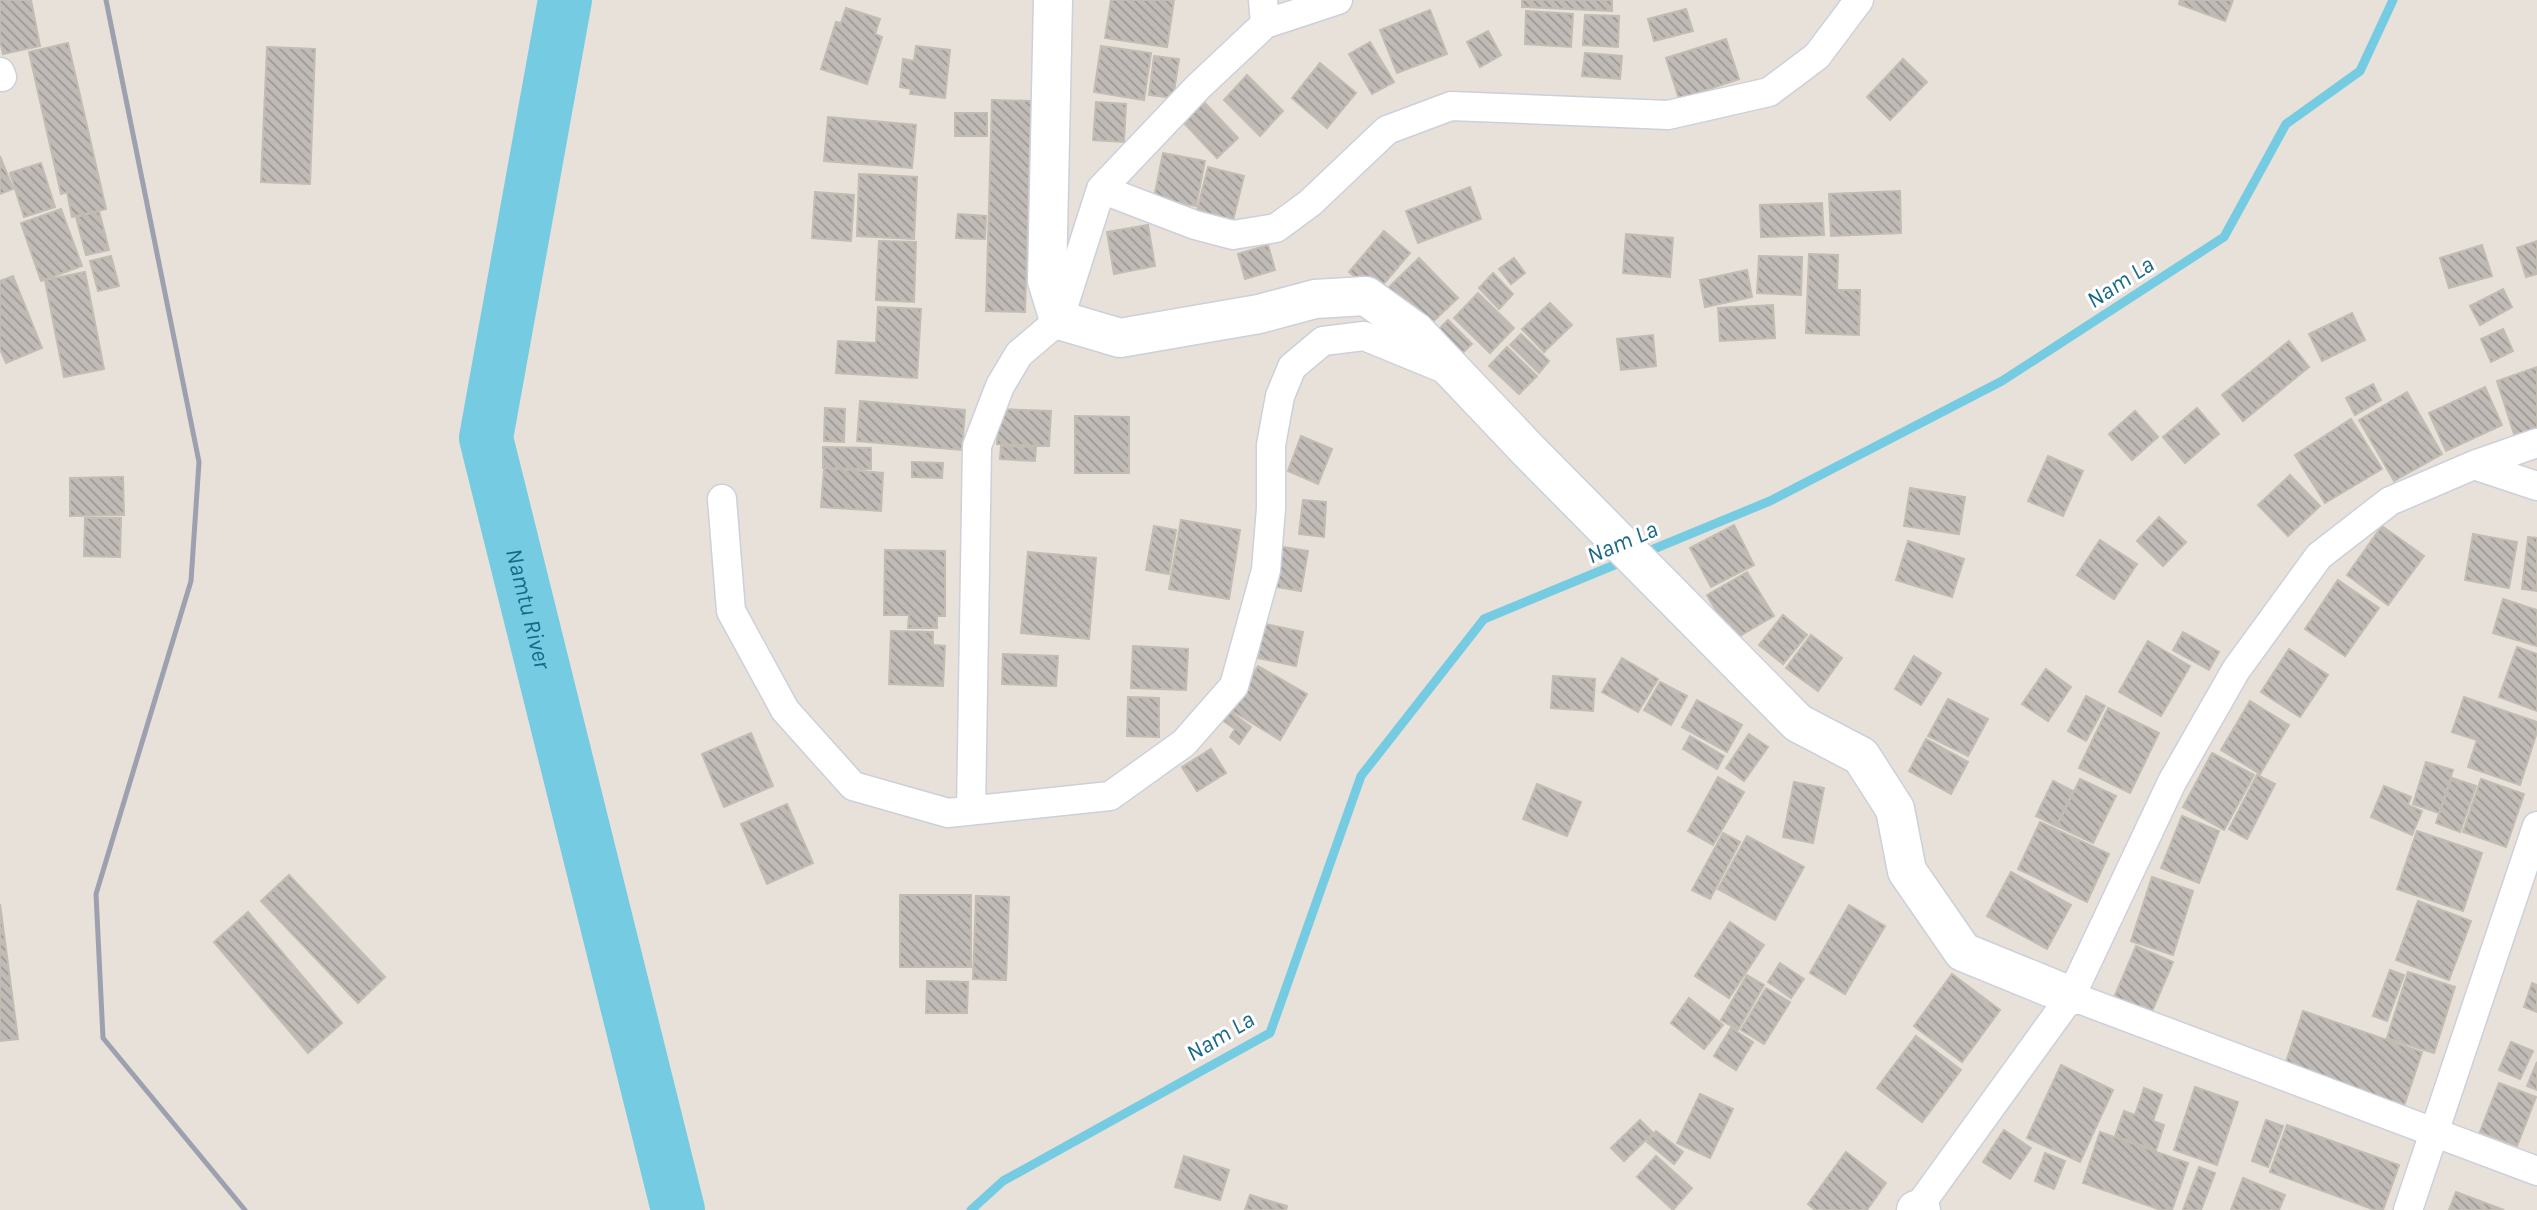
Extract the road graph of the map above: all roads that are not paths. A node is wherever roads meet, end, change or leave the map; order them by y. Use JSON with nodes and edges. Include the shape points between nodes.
{"nodes":[{"id":1,"x":1053,"y":0,"type":"edge"},
{"id":2,"x":1338,"y":0,"type":"edge"},
{"id":3,"x":1859,"y":0,"type":"edge"},
{"id":4,"x":1264,"y":12,"type":"edge"},
{"id":5,"x":1101,"y":189,"type":"junction"},
{"id":6,"x":1059,"y":320,"type":"junction"},
{"id":7,"x":1455,"y":373,"type":"junction"},
{"id":8,"x":2537,"y":443,"type":"edge"},
{"id":9,"x":2474,"y":466,"type":"junction"},
{"id":10,"x":2537,"y":486,"type":"edge"},
{"id":11,"x":722,"y":499,"type":"dead end"},
{"id":12,"x":971,"y":810,"type":"junction"},
{"id":13,"x":2537,"y":826,"type":"edge"},
{"id":14,"x":2071,"y":996,"type":"junction"},
{"id":15,"x":2434,"y":1132,"type":"junction"},
{"id":16,"x":2537,"y":1171,"type":"edge"},
{"id":17,"x":1918,"y":1210,"type":"edge"},
{"id":18,"x":2408,"y":1210,"type":"edge"}],
"edges":[{"from":1,"to":6,"type":"street","via":[[1047,281]]},
{"from":2,"to":4,"type":"street"},
{"from":3,"to":5,"type":"street","via":[[1817,56],[1769,92],[1668,116],[1451,106],[1387,130],[1310,203],[1276,228],[1233,235]]},
{"from":4,"to":5,"type":"street"},
{"from":5,"to":6,"type":"street"},
{"from":6,"to":7,"type":"street","via":[[1120,338],[1259,314],[1315,299],[1366,296],[1416,332]]},
{"from":6,"to":12,"type":"street","via":[[1019,354],[1000,386],[977,446]]},
{"from":7,"to":12,"type":"street","via":[[1364,336],[1324,341],[1292,367],[1280,396],[1271,445],[1266,570],[1234,687],[1184,743],[1110,796]]},
{"from":7,"to":14,"type":"street","via":[[1798,723],[1861,756],[1895,809],[1907,871],[1963,952]]},
{"from":8,"to":9,"type":"street"},
{"from":9,"to":10,"type":"street"},
{"from":9,"to":14,"type":"street","via":[[2390,501],[2319,556],[2236,670],[2172,782]]},
{"from":11,"to":12,"type":"street","via":[[731,611],[785,710],[853,786],[948,813]]},
{"from":13,"to":15,"type":"street"},
{"from":14,"to":15,"type":"street"},
{"from":14,"to":17,"type":"street"},
{"from":15,"to":16,"type":"street"},
{"from":15,"to":18,"type":"street"}]}
